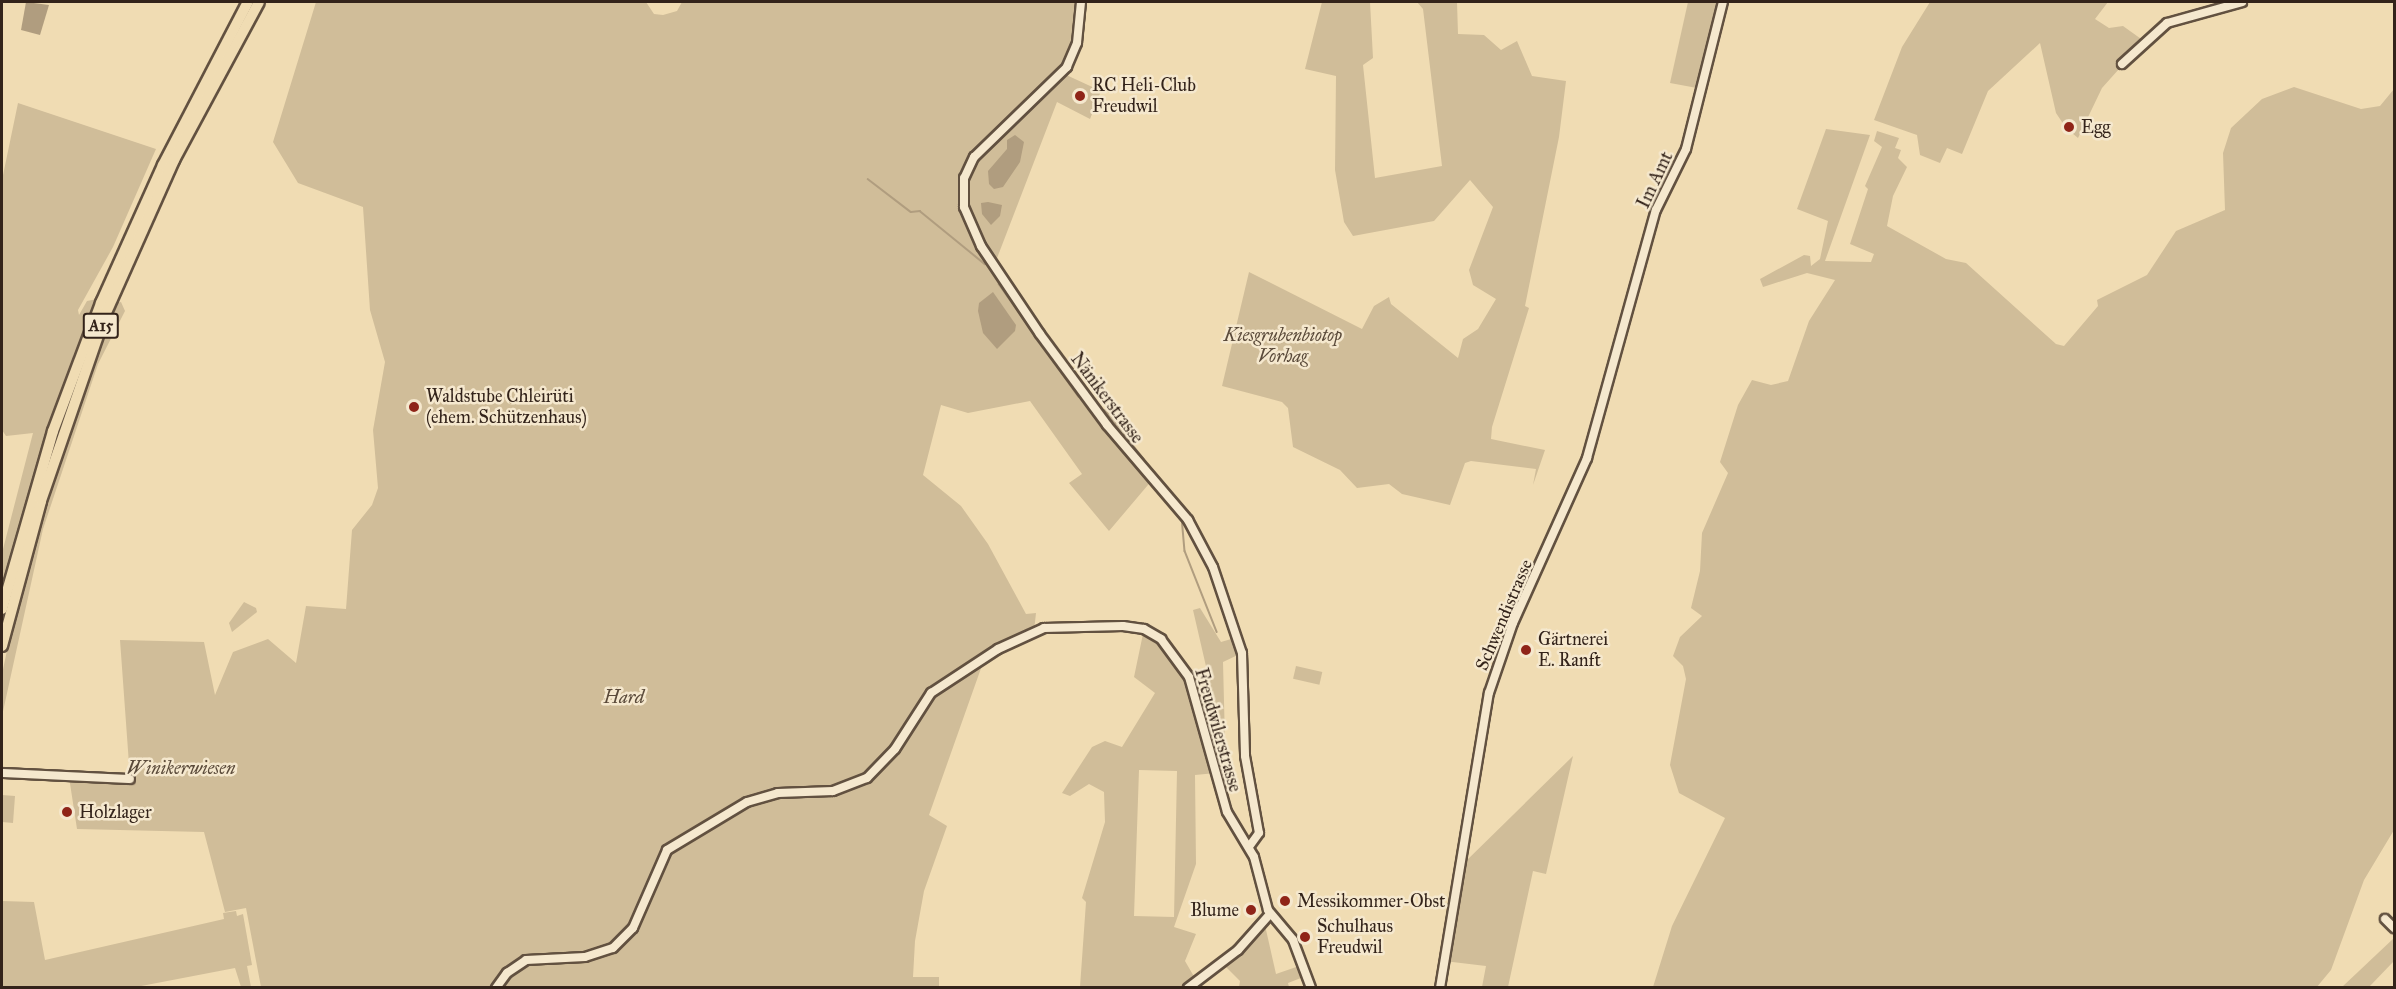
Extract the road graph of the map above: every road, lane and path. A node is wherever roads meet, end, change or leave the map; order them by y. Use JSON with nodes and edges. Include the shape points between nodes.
{"nodes":[{"id":1,"x":248,"y":2,"type":"edge"},
{"id":2,"x":259,"y":2,"type":"edge"},
{"id":3,"x":1082,"y":2,"type":"edge"},
{"id":4,"x":1723,"y":2,"type":"edge"},
{"id":5,"x":2242,"y":2,"type":"edge"},
{"id":6,"x":2122,"y":64,"type":"dead end"},
{"id":7,"x":1619,"y":335,"type":"joint"},
{"id":8,"x":2,"y":609,"type":"edge"},
{"id":9,"x":2,"y":646,"type":"edge"},
{"id":10,"x":2,"y":773,"type":"edge"},
{"id":11,"x":130,"y":779,"type":"dead end"},
{"id":12,"x":1249,"y":847,"type":"junction"},
{"id":13,"x":1270,"y":914,"type":"junction"},
{"id":14,"x":2385,"y":919,"type":"dead end"},
{"id":15,"x":2394,"y":928,"type":"edge"},
{"id":16,"x":496,"y":987,"type":"edge"},
{"id":17,"x":1188,"y":987,"type":"edge"},
{"id":18,"x":1311,"y":987,"type":"edge"},
{"id":19,"x":1440,"y":987,"type":"edge"}],
"edges":[{"from":1,"to":8,"type":"highway","number":"A15","via":[[168,154],[101,303],[53,431]]},
{"from":2,"to":9,"type":"highway","number":"A15","via":[[174,160],[105,315],[47,481]]},
{"from":3,"to":12,"type":"street","name":"Nänikerstrasse","via":[[1077,43],[1066,67],[974,157],[964,178],[964,207],[981,246],[1040,334],[1114,434],[1188,520],[1213,567],[1242,653],[1245,756],[1259,833]]},
{"from":4,"to":7,"type":"street","name":"Im Amt","via":[[1686,149],[1656,210]]},
{"from":5,"to":6,"type":"street","via":[[2167,23]]},
{"from":7,"to":19,"type":"street","name":"Schwendistrasse","via":[[1587,458],[1510,631],[1489,693]]},
{"from":10,"to":11,"type":"street"},
{"from":12,"to":13,"type":"street","name":"Freudwilerstrasse"},
{"from":12,"to":16,"type":"street","name":"Freudwilerstrasse","via":[[1227,812],[1189,677],[1175,653],[1152,633],[1138,628],[1044,628],[1020,636],[942,684],[924,703],[886,760],[858,784],[832,791],[761,796],[674,845],[658,862],[633,928],[613,948],[585,957],[532,958],[511,969]]},
{"from":13,"to":17,"type":"street","via":[[1238,950]]},
{"from":13,"to":18,"type":"street","name":"Freudwilerstrasse","via":[[1293,940]]},
{"from":14,"to":15,"type":"street"}]}
